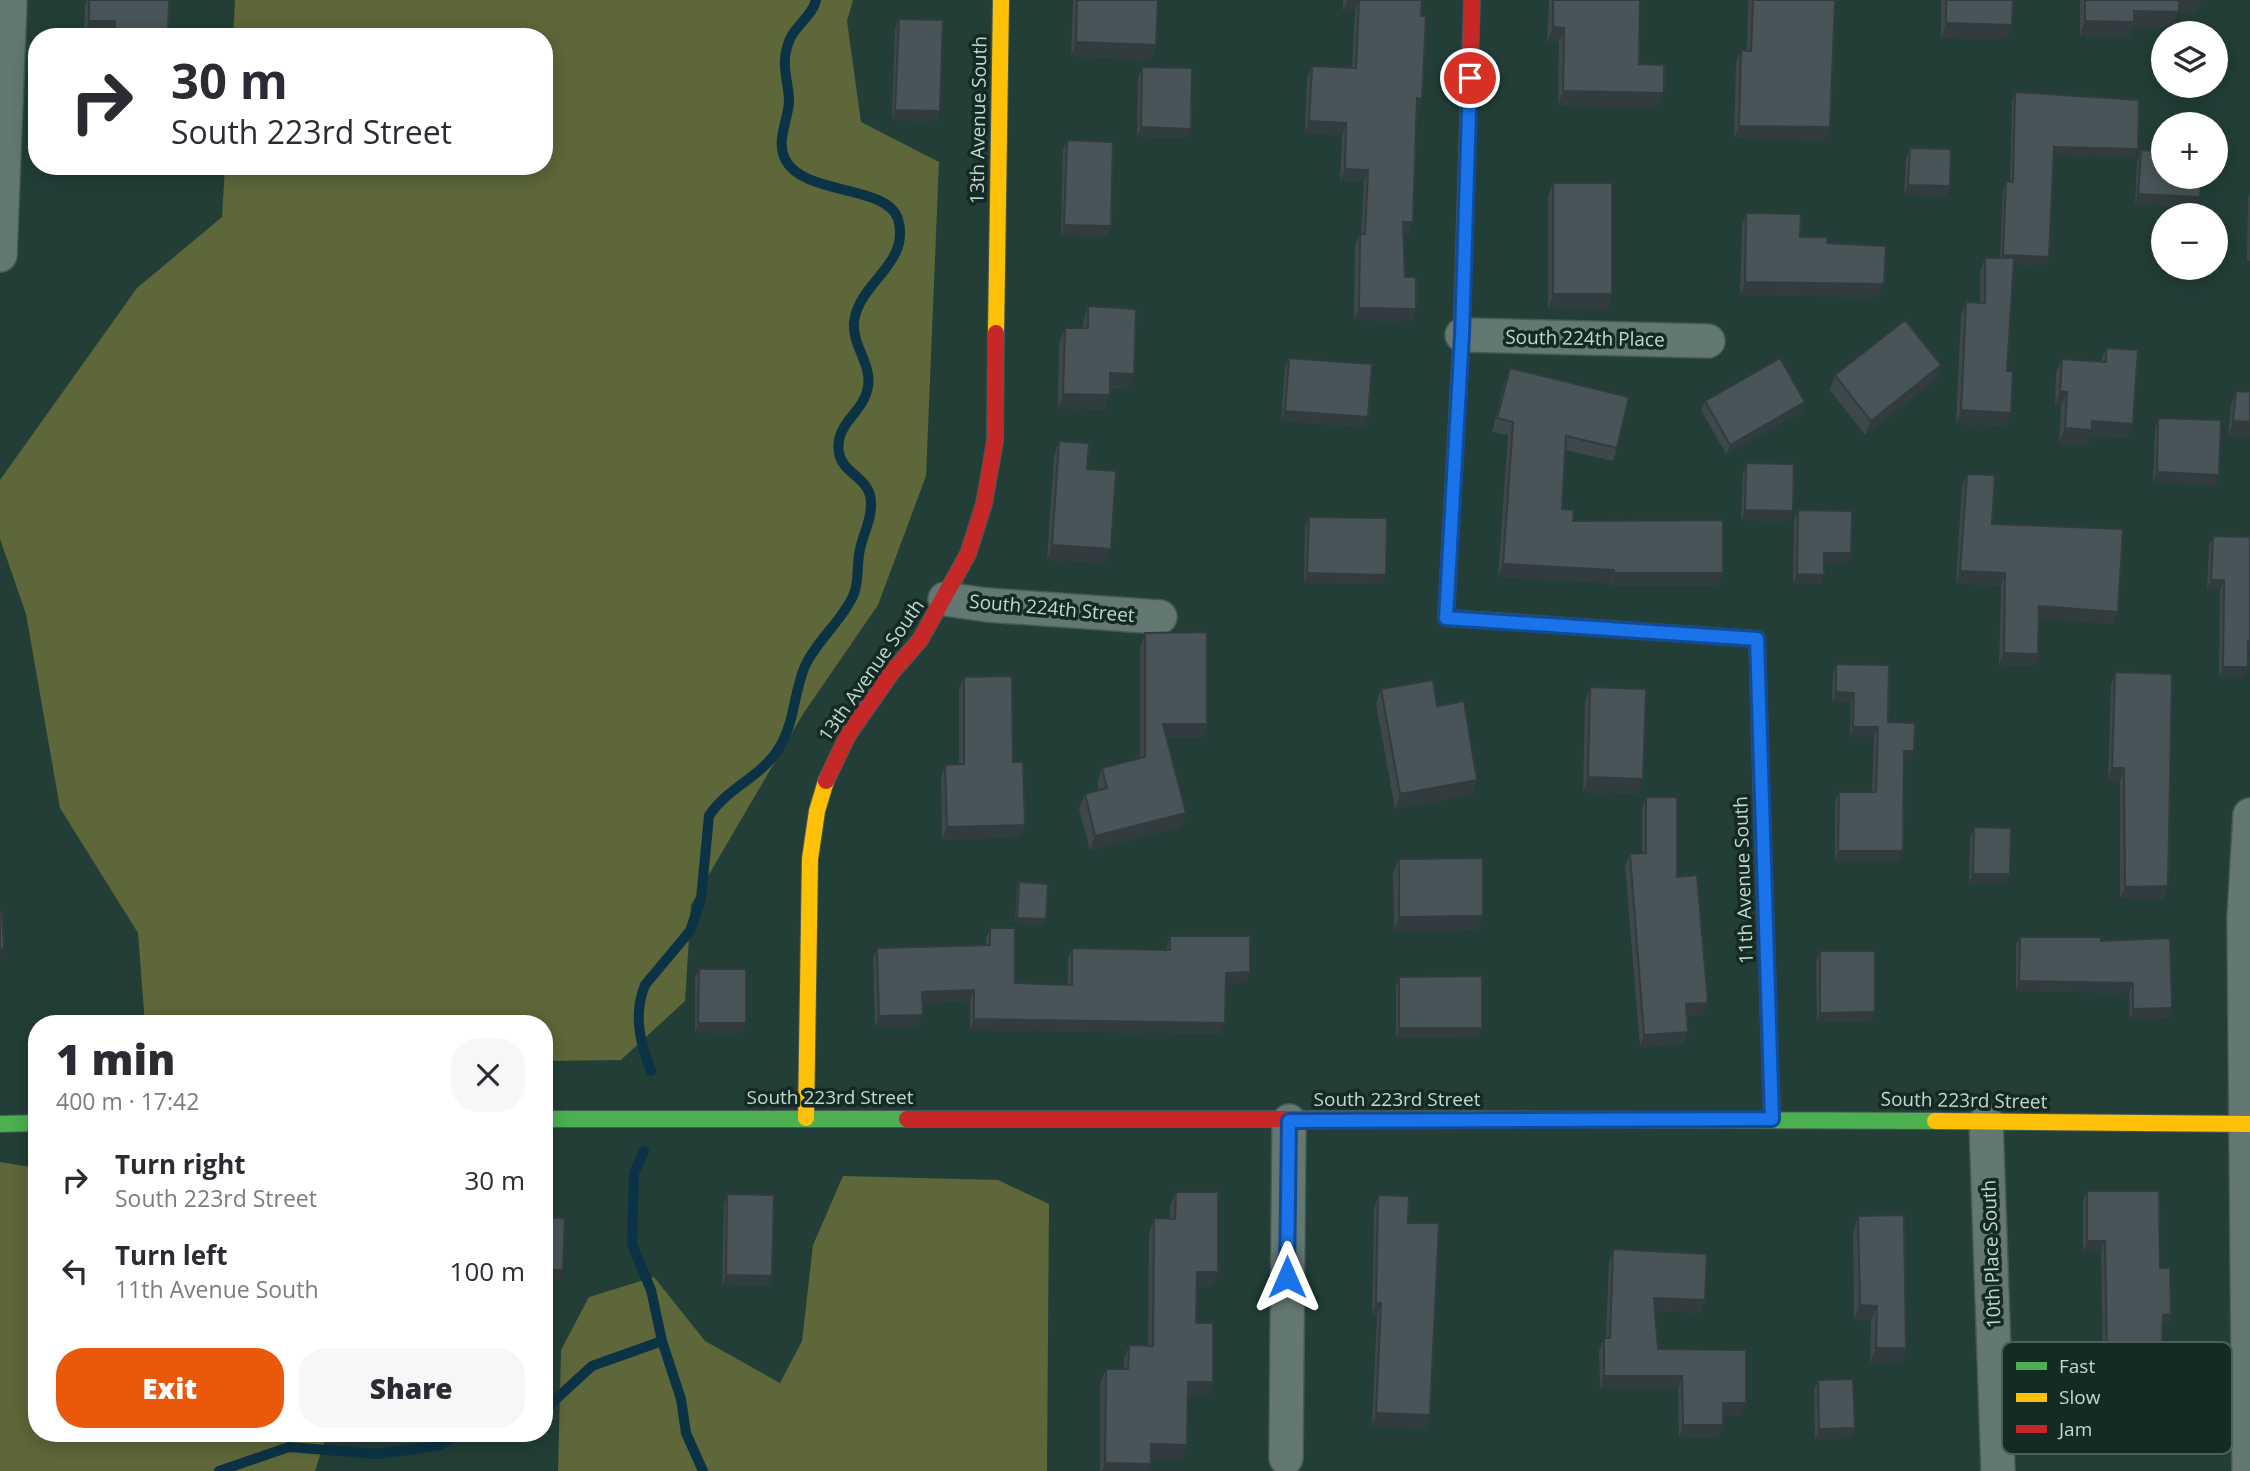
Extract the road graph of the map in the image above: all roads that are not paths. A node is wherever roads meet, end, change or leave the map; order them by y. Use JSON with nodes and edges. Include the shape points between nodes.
{"nodes":[{"id":1,"x":10,"y":0,"type":"edge"},
{"id":2,"x":1001,"y":0,"type":"edge"},
{"id":3,"x":1472,"y":0,"type":"edge"},
{"id":4,"x":0,"y":255,"type":"edge"},
{"id":5,"x":1462,"y":335,"type":"junction"},
{"id":6,"x":1708,"y":341,"type":"dead end"},
{"id":7,"x":944,"y":599,"type":"junction"},
{"id":8,"x":1160,"y":617,"type":"dead end"},
{"id":9,"x":2250,"y":815,"type":"edge"},
{"id":10,"x":806,"y":1118,"type":"junction"},
{"id":11,"x":553,"y":1119,"type":"edge"},
{"id":12,"x":1772,"y":1119,"type":"junction"},
{"id":13,"x":1289,"y":1121,"type":"junction"},
{"id":14,"x":1986,"y":1121,"type":"junction"},
{"id":15,"x":0,"y":1124,"type":"edge"},
{"id":16,"x":28,"y":1124,"type":"edge"},
{"id":17,"x":2247,"y":1124,"type":"edge"},
{"id":18,"x":1286,"y":1458,"type":"dead end"},
{"id":19,"x":1998,"y":1471,"type":"edge"},
{"id":20,"x":2249,"y":1471,"type":"edge"}],
"edges":[{"from":1,"to":4,"type":"street"},
{"from":2,"to":7,"type":"street","name":"13th Avenue South","via":[[995,441],[984,505],[968,554]]},
{"from":3,"to":5,"type":"street"},
{"from":5,"to":6,"type":"street","name":"South 224th Place"},
{"from":5,"to":12,"type":"street","name":"11th Avenue South","via":[[1446,618],[1757,639]]},
{"from":7,"to":8,"type":"street","name":"South 224th Street"},
{"from":7,"to":10,"type":"street","name":"13th Avenue South","via":[[920,640],[848,735],[828,772],[817,811],[810,859]]},
{"from":9,"to":17,"type":"street","via":[[2244,906]]},
{"from":10,"to":11,"type":"street","name":"South 223rd Street"},
{"from":10,"to":13,"type":"street","name":"South 223rd Street"},
{"from":12,"to":13,"type":"street","name":"South 223rd Street"},
{"from":12,"to":14,"type":"street","name":"South 223rd Street"},
{"from":13,"to":18,"type":"street"},
{"from":14,"to":17,"type":"street","name":"South 223rd Street"},
{"from":14,"to":19,"type":"street","name":"10th Place South"},
{"from":15,"to":16,"type":"street"},
{"from":17,"to":20,"type":"street"}]}
